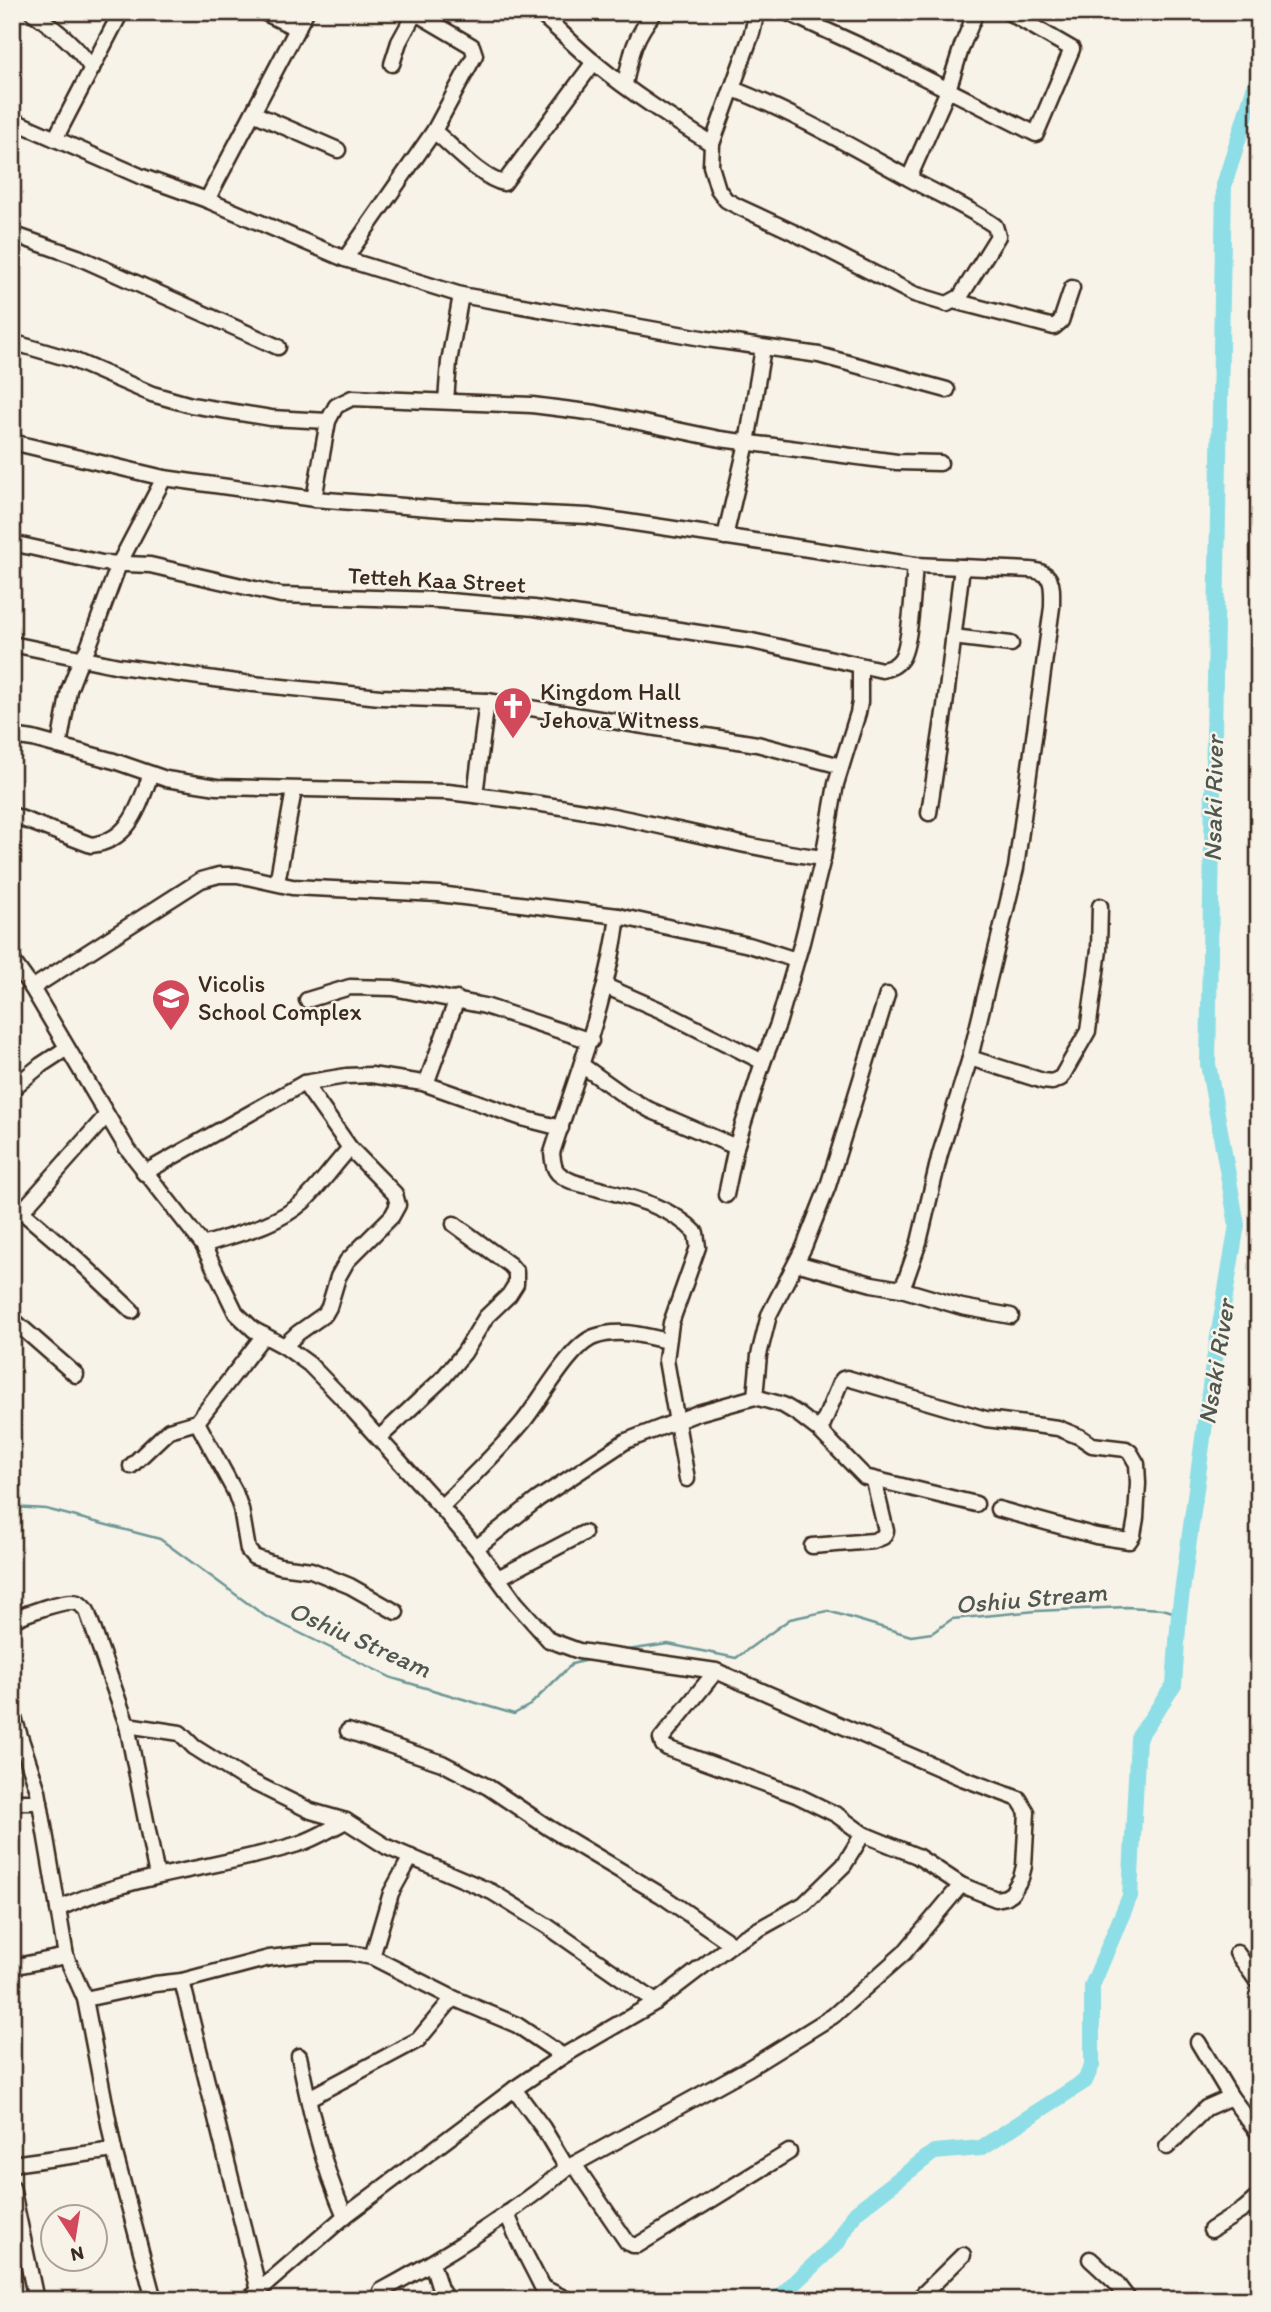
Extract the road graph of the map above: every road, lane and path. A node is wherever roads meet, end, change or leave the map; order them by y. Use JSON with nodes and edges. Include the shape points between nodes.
{"nodes":[{"id":1,"x":32,"y":12,"type":"edge"},
{"id":2,"x":121,"y":12,"type":"edge"},
{"id":3,"x":263,"y":12,"type":"edge"},
{"id":4,"x":306,"y":12,"type":"edge"},
{"id":5,"x":655,"y":12,"type":"edge"},
{"id":6,"x":757,"y":12,"type":"edge"},
{"id":7,"x":786,"y":12,"type":"edge"},
{"id":8,"x":976,"y":12,"type":"edge"},
{"id":9,"x":1008,"y":12,"type":"edge"},
{"id":10,"x":414,"y":13,"type":"edge"},
{"id":11,"x":547,"y":15,"type":"edge"},
{"id":12,"x":298,"y":29,"type":"junction"},
{"id":13,"x":594,"y":62,"type":"junction"},
{"id":14,"x":391,"y":64,"type":"dead end"},
{"id":15,"x":92,"y":69,"type":"junction"},
{"id":16,"x":625,"y":84,"type":"junction"},
{"id":17,"x":733,"y":89,"type":"junction"},
{"id":18,"x":948,"y":90,"type":"junction"},
{"id":19,"x":253,"y":113,"type":"junction"},
{"id":20,"x":12,"y":120,"type":"edge"},
{"id":21,"x":434,"y":131,"type":"junction"},
{"id":22,"x":55,"y":139,"type":"junction"},
{"id":23,"x":712,"y":144,"type":"junction"},
{"id":24,"x":338,"y":150,"type":"dead end"},
{"id":25,"x":909,"y":178,"type":"junction"},
{"id":26,"x":207,"y":200,"type":"junction"},
{"id":27,"x":12,"y":234,"type":"edge"},
{"id":28,"x":345,"y":259,"type":"junction"},
{"id":29,"x":1072,"y":288,"type":"dead end"},
{"id":30,"x":461,"y":295,"type":"junction"},
{"id":31,"x":954,"y":302,"type":"junction"},
{"id":32,"x":12,"y":342,"type":"edge"},
{"id":33,"x":278,"y":347,"type":"dead end"},
{"id":34,"x":763,"y":348,"type":"junction"},
{"id":35,"x":947,"y":390,"type":"dead end"},
{"id":36,"x":446,"y":401,"type":"junction"},
{"id":37,"x":328,"y":421,"type":"junction"},
{"id":38,"x":12,"y":442,"type":"edge"},
{"id":39,"x":747,"y":443,"type":"junction"},
{"id":40,"x":940,"y":463,"type":"dead end"},
{"id":41,"x":164,"y":478,"type":"junction"},
{"id":42,"x":314,"y":499,"type":"junction"},
{"id":43,"x":724,"y":537,"type":"junction"},
{"id":44,"x":12,"y":543,"type":"edge"},
{"id":45,"x":119,"y":564,"type":"junction"},
{"id":46,"x":915,"y":565,"type":"junction"},
{"id":47,"x":962,"y":567,"type":"junction"},
{"id":48,"x":953,"y":636,"type":"junction"},
{"id":49,"x":12,"y":644,"type":"edge"},
{"id":50,"x":1011,"y":644,"type":"dead end"},
{"id":51,"x":82,"y":658,"type":"junction"},
{"id":52,"x":860,"y":666,"type":"junction"},
{"id":53,"x":487,"y":701,"type":"junction"},
{"id":54,"x":12,"y":736,"type":"edge"},
{"id":55,"x":59,"y":746,"type":"junction"},
{"id":56,"x":841,"y":765,"type":"junction"},
{"id":57,"x":151,"y":774,"type":"junction"},
{"id":58,"x":293,"y":790,"type":"junction"},
{"id":59,"x":475,"y":795,"type":"junction"},
{"id":60,"x":929,"y":813,"type":"dead end"},
{"id":61,"x":12,"y":815,"type":"edge"},
{"id":62,"x":823,"y":858,"type":"junction"},
{"id":63,"x":277,"y":883,"type":"junction"},
{"id":64,"x":1100,"y":906,"type":"dead end"},
{"id":65,"x":618,"y":916,"type":"junction"},
{"id":66,"x":12,"y":960,"type":"edge"},
{"id":67,"x":796,"y":960,"type":"junction"},
{"id":68,"x":605,"y":986,"type":"junction"},
{"id":69,"x":32,"y":988,"type":"junction"},
{"id":70,"x":887,"y":995,"type":"dead end"},
{"id":71,"x":457,"y":999,"type":"junction"},
{"id":72,"x":307,"y":1000,"type":"dead end"},
{"id":73,"x":591,"y":1041,"type":"junction"},
{"id":74,"x":67,"y":1048,"type":"junction"},
{"id":75,"x":970,"y":1058,"type":"junction"},
{"id":76,"x":763,"y":1062,"type":"junction"},
{"id":77,"x":583,"y":1066,"type":"junction"},
{"id":78,"x":304,"y":1083,"type":"junction"},
{"id":79,"x":425,"y":1084,"type":"junction"},
{"id":80,"x":12,"y":1089,"type":"edge"},
{"id":81,"x":106,"y":1116,"type":"junction"},
{"id":82,"x":561,"y":1128,"type":"junction"},
{"id":83,"x":736,"y":1147,"type":"junction"},
{"id":84,"x":350,"y":1148,"type":"junction"},
{"id":85,"x":144,"y":1173,"type":"junction"},
{"id":86,"x":726,"y":1195,"type":"dead end"},
{"id":87,"x":17,"y":1207,"type":"edge"},
{"id":88,"x":454,"y":1224,"type":"dead end"},
{"id":89,"x":203,"y":1245,"type":"junction"},
{"id":90,"x":796,"y":1263,"type":"junction"},
{"id":91,"x":901,"y":1289,"type":"junction"},
{"id":92,"x":132,"y":1311,"type":"dead end"},
{"id":93,"x":1010,"y":1316,"type":"dead end"},
{"id":94,"x":12,"y":1320,"type":"edge"},
{"id":95,"x":264,"y":1335,"type":"junction"},
{"id":96,"x":667,"y":1341,"type":"junction"},
{"id":97,"x":284,"y":1346,"type":"junction"},
{"id":98,"x":76,"y":1376,"type":"dead end"},
{"id":99,"x":755,"y":1397,"type":"junction"},
{"id":100,"x":679,"y":1420,"type":"junction"},
{"id":101,"x":197,"y":1422,"type":"junction"},
{"id":102,"x":820,"y":1432,"type":"junction"},
{"id":103,"x":379,"y":1438,"type":"junction"},
{"id":104,"x":131,"y":1465,"type":"dead end"},
{"id":105,"x":687,"y":1479,"type":"dead end"},
{"id":106,"x":874,"y":1481,"type":"junction"},
{"id":107,"x":976,"y":1504,"type":"dead end"},
{"id":108,"x":441,"y":1507,"type":"junction"},
{"id":109,"x":998,"y":1509,"type":"dead end"},
{"id":110,"x":584,"y":1533,"type":"dead end"},
{"id":111,"x":812,"y":1546,"type":"dead end"},
{"id":112,"x":476,"y":1548,"type":"junction"},
{"id":113,"x":498,"y":1578,"type":"junction"},
{"id":114,"x":396,"y":1612,"type":"dead end"},
{"id":115,"x":12,"y":1620,"type":"edge"},
{"id":116,"x":716,"y":1671,"type":"junction"},
{"id":117,"x":12,"y":1712,"type":"edge"},
{"id":118,"x":127,"y":1725,"type":"junction"},
{"id":119,"x":348,"y":1731,"type":"dead end"},
{"id":120,"x":12,"y":1802,"type":"edge"},
{"id":121,"x":40,"y":1802,"type":"junction"},
{"id":122,"x":346,"y":1821,"type":"junction"},
{"id":123,"x":863,"y":1834,"type":"junction"},
{"id":124,"x":411,"y":1857,"type":"junction"},
{"id":125,"x":157,"y":1876,"type":"junction"},
{"id":126,"x":961,"y":1885,"type":"junction"},
{"id":127,"x":58,"y":1909,"type":"junction"},
{"id":128,"x":732,"y":1944,"type":"junction"},
{"id":129,"x":1237,"y":1953,"type":"dead end"},
{"id":130,"x":66,"y":1956,"type":"junction"},
{"id":131,"x":372,"y":1957,"type":"junction"},
{"id":132,"x":12,"y":1968,"type":"edge"},
{"id":133,"x":182,"y":1981,"type":"junction"},
{"id":134,"x":1259,"y":1984,"type":"edge"},
{"id":135,"x":453,"y":1998,"type":"junction"},
{"id":136,"x":85,"y":2000,"type":"junction"},
{"id":137,"x":656,"y":2002,"type":"junction"},
{"id":138,"x":1198,"y":2042,"type":"dead end"},
{"id":139,"x":299,"y":2056,"type":"dead end"},
{"id":140,"x":563,"y":2056,"type":"junction"},
{"id":141,"x":514,"y":2089,"type":"junction"},
{"id":142,"x":1231,"y":2097,"type":"junction"},
{"id":143,"x":309,"y":2098,"type":"junction"},
{"id":144,"x":1259,"y":2134,"type":"edge"},
{"id":145,"x":1167,"y":2147,"type":"dead end"},
{"id":146,"x":114,"y":2150,"type":"junction"},
{"id":147,"x":789,"y":2152,"type":"dead end"},
{"id":148,"x":12,"y":2164,"type":"edge"},
{"id":149,"x":570,"y":2166,"type":"junction"},
{"id":150,"x":12,"y":2187,"type":"edge"},
{"id":151,"x":1259,"y":2196,"type":"edge"},
{"id":152,"x":507,"y":2213,"type":"junction"},
{"id":153,"x":345,"y":2216,"type":"junction"},
{"id":154,"x":1211,"y":2230,"type":"dead end"},
{"id":155,"x":963,"y":2255,"type":"dead end"},
{"id":156,"x":1090,"y":2259,"type":"dead end"},
{"id":157,"x":432,"y":2263,"type":"junction"},
{"id":158,"x":381,"y":2291,"type":"dead end"},
{"id":159,"x":254,"y":2295,"type":"edge"},
{"id":160,"x":37,"y":2300,"type":"edge"},
{"id":161,"x":154,"y":2300,"type":"edge"},
{"id":162,"x":447,"y":2300,"type":"edge"},
{"id":163,"x":568,"y":2300,"type":"edge"},
{"id":164,"x":917,"y":2300,"type":"edge"},
{"id":165,"x":1129,"y":2300,"type":"edge"}],
"edges":[{"from":1,"to":15,"type":"street","via":[[81,52]]},
{"from":2,"to":15,"type":"street"},
{"from":3,"to":12,"type":"street"},
{"from":4,"to":12,"type":"street"},
{"from":5,"to":16,"type":"street","via":[[636,38]]},
{"from":6,"to":17,"type":"street"},
{"from":7,"to":18,"type":"street"},
{"from":8,"to":18,"type":"street"},
{"from":9,"to":18,"type":"street","via":[[1072,49],[1037,133]]},
{"from":10,"to":14,"type":"street"},
{"from":10,"to":21,"type":"street","via":[[464,40],[475,51]]},
{"from":11,"to":13,"type":"street"},
{"from":12,"to":19,"type":"street"},
{"from":13,"to":16,"type":"street"},
{"from":13,"to":21,"type":"street","via":[[504,183],[492,179]]},
{"from":15,"to":22,"type":"street"},
{"from":16,"to":23,"type":"street"},
{"from":17,"to":23,"type":"street"},
{"from":17,"to":25,"type":"street"},
{"from":18,"to":25,"type":"street"},
{"from":19,"to":24,"type":"street"},
{"from":19,"to":26,"type":"street"},
{"from":20,"to":22,"type":"street"},
{"from":21,"to":28,"type":"street"},
{"from":22,"to":26,"type":"street"},
{"from":23,"to":31,"type":"street","via":[[711,166],[726,200],[914,294],[936,302]]},
{"from":25,"to":31,"type":"street","via":[[969,208],[997,230],[998,236]]},
{"from":26,"to":28,"type":"street"},
{"from":27,"to":33,"type":"street","via":[[78,257]]},
{"from":28,"to":30,"type":"street"},
{"from":29,"to":31,"type":"street","via":[[1054,327]]},
{"from":30,"to":34,"type":"street"},
{"from":30,"to":36,"type":"street"},
{"from":32,"to":37,"type":"street","via":[[191,405],[271,418]]},
{"from":34,"to":35,"type":"street","via":[[820,355]]},
{"from":34,"to":39,"type":"street"},
{"from":36,"to":37,"type":"street","via":[[352,398],[336,406]]},
{"from":36,"to":39,"type":"street","via":[[597,414]]},
{"from":37,"to":42,"type":"street"},
{"from":38,"to":41,"type":"street"},
{"from":39,"to":40,"type":"street"},
{"from":39,"to":43,"type":"street"},
{"from":41,"to":42,"type":"street"},
{"from":41,"to":45,"type":"street"},
{"from":42,"to":43,"type":"street","via":[[589,516]]},
{"from":43,"to":46,"type":"street"},
{"from":44,"to":45,"type":"street","name":"Tetteh Kaa Street"},
{"from":45,"to":51,"type":"street"},
{"from":45,"to":52,"type":"street","name":"Tetteh Kaa Street","via":[[150,565],[281,595],[534,608],[752,641]]},
{"from":46,"to":47,"type":"street"},
{"from":46,"to":52,"type":"street","name":"Tetteh Kaa Street","via":[[902,657],[882,670]]},
{"from":47,"to":48,"type":"street"},
{"from":47,"to":75,"type":"street","via":[[1042,571],[1048,574],[1052,592],[1016,868]]},
{"from":48,"to":50,"type":"street"},
{"from":48,"to":60,"type":"street"},
{"from":49,"to":51,"type":"street"},
{"from":51,"to":53,"type":"street","via":[[160,673],[339,694]]},
{"from":51,"to":55,"type":"street","via":[[69,690]]},
{"from":52,"to":56,"type":"street","via":[[860,702]]},
{"from":53,"to":56,"type":"street","via":[[757,744]]},
{"from":53,"to":59,"type":"street"},
{"from":54,"to":55,"type":"street"},
{"from":55,"to":57,"type":"street"},
{"from":56,"to":62,"type":"street"},
{"from":57,"to":58,"type":"street","via":[[217,787]]},
{"from":57,"to":61,"type":"street","via":[[136,815],[126,829],[103,844],[91,845]]},
{"from":58,"to":59,"type":"street"},
{"from":58,"to":63,"type":"street"},
{"from":59,"to":62,"type":"street","via":[[612,816]]},
{"from":62,"to":67,"type":"street"},
{"from":63,"to":65,"type":"street","via":[[439,894]]},
{"from":63,"to":69,"type":"street","via":[[238,875],[201,880]]},
{"from":64,"to":75,"type":"street","via":[[1088,1031],[1061,1078],[1044,1081]]},
{"from":65,"to":67,"type":"street","via":[[749,944]]},
{"from":65,"to":68,"type":"street"},
{"from":66,"to":69,"type":"street"},
{"from":67,"to":76,"type":"street"},
{"from":68,"to":73,"type":"street"},
{"from":68,"to":76,"type":"street"},
{"from":69,"to":74,"type":"street"},
{"from":70,"to":90,"type":"street","via":[[828,1186]]},
{"from":71,"to":72,"type":"street","via":[[369,986],[339,989]]},
{"from":71,"to":73,"type":"street"},
{"from":71,"to":79,"type":"street"},
{"from":73,"to":77,"type":"street"},
{"from":74,"to":80,"type":"street"},
{"from":74,"to":81,"type":"street"},
{"from":75,"to":91,"type":"street","via":[[919,1242]]},
{"from":76,"to":83,"type":"street"},
{"from":77,"to":82,"type":"street"},
{"from":77,"to":83,"type":"street","via":[[650,1110]]},
{"from":78,"to":79,"type":"street","via":[[371,1074]]},
{"from":78,"to":84,"type":"street"},
{"from":78,"to":85,"type":"street"},
{"from":79,"to":82,"type":"street"},
{"from":81,"to":85,"type":"street"},
{"from":81,"to":87,"type":"street"},
{"from":82,"to":96,"type":"street","via":[[552,1153],[557,1172],[583,1185],[656,1206],[696,1233],[698,1247]]},
{"from":83,"to":86,"type":"street"},
{"from":84,"to":89,"type":"street","via":[[294,1209]]},
{"from":84,"to":97,"type":"street","via":[[395,1195],[398,1205],[347,1261],[325,1314]]},
{"from":85,"to":89,"type":"street"},
{"from":87,"to":92,"type":"street"},
{"from":88,"to":103,"type":"street","via":[[510,1265],[516,1272],[516,1284],[442,1379]]},
{"from":89,"to":95,"type":"street","via":[[236,1313]]},
{"from":90,"to":91,"type":"street"},
{"from":90,"to":99,"type":"street","via":[[769,1315],[758,1355]]},
{"from":91,"to":93,"type":"street"},
{"from":94,"to":98,"type":"street"},
{"from":95,"to":97,"type":"street"},
{"from":95,"to":101,"type":"street"},
{"from":96,"to":100,"type":"street"},
{"from":96,"to":108,"type":"street","via":[[628,1332],[608,1333],[576,1349],[507,1440]]},
{"from":97,"to":103,"type":"street","via":[[309,1364]]},
{"from":99,"to":100,"type":"street"},
{"from":99,"to":102,"type":"street","via":[[783,1405]]},
{"from":100,"to":105,"type":"street"},
{"from":100,"to":112,"type":"street","via":[[626,1441],[538,1499]]},
{"from":101,"to":104,"type":"street","via":[[169,1430]]},
{"from":101,"to":114,"type":"street","via":[[235,1492],[248,1550],[254,1557],[311,1570]]},
{"from":102,"to":106,"type":"street"},
{"from":102,"to":109,"type":"street","via":[[839,1383],[847,1378],[985,1419],[1058,1428],[1092,1445],[1126,1449],[1137,1464],[1136,1518],[1129,1541]]},
{"from":103,"to":108,"type":"street"},
{"from":106,"to":107,"type":"street"},
{"from":106,"to":111,"type":"street","via":[[886,1531],[883,1537]]},
{"from":108,"to":112,"type":"street"},
{"from":110,"to":113,"type":"street"},
{"from":112,"to":113,"type":"street"},
{"from":113,"to":116,"type":"street","via":[[550,1640],[579,1651]]},
{"from":115,"to":118,"type":"street","via":[[80,1603],[87,1611]]},
{"from":116,"to":123,"type":"street","via":[[662,1739],[663,1745],[796,1795]]},
{"from":116,"to":126,"type":"street","via":[[1020,1799],[1027,1823],[1024,1866],[1017,1886],[1006,1898],[996,1899]]},
{"from":117,"to":121,"type":"street"},
{"from":118,"to":122,"type":"street","via":[[180,1733],[240,1776],[311,1811]]},
{"from":118,"to":125,"type":"street"},
{"from":119,"to":128,"type":"street","via":[[442,1763],[488,1787]]},
{"from":120,"to":121,"type":"street"},
{"from":121,"to":127,"type":"street"},
{"from":122,"to":124,"type":"street"},
{"from":122,"to":125,"type":"street","via":[[313,1839],[277,1850]]},
{"from":123,"to":126,"type":"street","via":[[917,1856]]},
{"from":123,"to":128,"type":"street","via":[[844,1866],[804,1904]]},
{"from":124,"to":131,"type":"street","via":[[391,1893]]},
{"from":124,"to":137,"type":"street","via":[[492,1892]]},
{"from":125,"to":127,"type":"street"},
{"from":126,"to":149,"type":"street","via":[[904,1953],[833,2016]]},
{"from":127,"to":130,"type":"street"},
{"from":128,"to":137,"type":"street"},
{"from":129,"to":134,"type":"street"},
{"from":130,"to":132,"type":"street"},
{"from":130,"to":136,"type":"street"},
{"from":131,"to":133,"type":"street","via":[[287,1955]]},
{"from":131,"to":135,"type":"street"},
{"from":133,"to":136,"type":"street"},
{"from":133,"to":159,"type":"street"},
{"from":135,"to":140,"type":"street","via":[[517,2025]]},
{"from":135,"to":143,"type":"street","via":[[418,2040]]},
{"from":136,"to":146,"type":"street"},
{"from":137,"to":140,"type":"street"},
{"from":138,"to":142,"type":"street"},
{"from":139,"to":143,"type":"street"},
{"from":140,"to":141,"type":"street"},
{"from":141,"to":149,"type":"street"},
{"from":141,"to":153,"type":"street"},
{"from":142,"to":144,"type":"street"},
{"from":142,"to":145,"type":"street","via":[[1206,2108]]},
{"from":143,"to":153,"type":"street","via":[[319,2147]]},
{"from":146,"to":148,"type":"street"},
{"from":146,"to":161,"type":"street"},
{"from":147,"to":149,"type":"street","via":[[638,2245],[627,2242]]},
{"from":149,"to":152,"type":"street"},
{"from":150,"to":160,"type":"street"},
{"from":151,"to":154,"type":"street"},
{"from":152,"to":157,"type":"street"},
{"from":152,"to":163,"type":"street","via":[[542,2287]]},
{"from":153,"to":159,"type":"street"},
{"from":155,"to":164,"type":"street"},
{"from":156,"to":165,"type":"street"},
{"from":157,"to":158,"type":"street"},
{"from":157,"to":162,"type":"street"}]}
